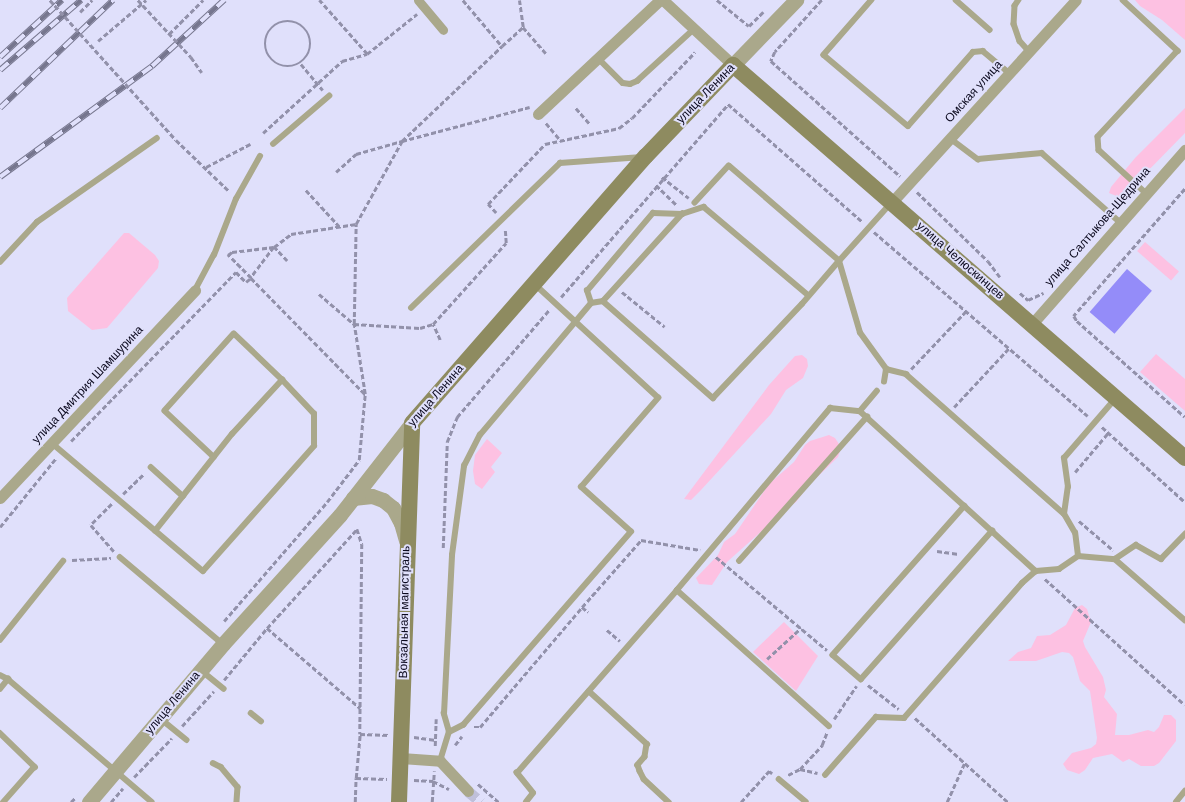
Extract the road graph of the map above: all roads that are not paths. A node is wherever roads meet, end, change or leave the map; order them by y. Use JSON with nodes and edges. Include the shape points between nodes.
{"nodes":[{"id":1,"x":418,"y":0,"type":"edge"},
{"id":2,"x":662,"y":0,"type":"edge"},
{"id":3,"x":796,"y":0,"type":"edge"},
{"id":4,"x":872,"y":0,"type":"edge"},
{"id":5,"x":956,"y":0,"type":"edge"},
{"id":6,"x":1020,"y":0,"type":"edge"},
{"id":7,"x":1076,"y":0,"type":"edge"},
{"id":8,"x":1123,"y":0,"type":"edge"},
{"id":9,"x":694,"y":29,"type":"junction"},
{"id":10,"x":443,"y":30,"type":"dead end"},
{"id":11,"x":990,"y":30,"type":"dead end"},
{"id":12,"x":1028,"y":51,"type":"junction"},
{"id":13,"x":598,"y":58,"type":"junction"},
{"id":14,"x":733,"y":66,"type":"junction"},
{"id":15,"x":1010,"y":73,"type":"junction"},
{"id":16,"x":329,"y":96,"type":"road end"},
{"id":17,"x":538,"y":115,"type":"road end"},
{"id":18,"x":157,"y":138,"type":"dead end"},
{"id":19,"x":951,"y":139,"type":"junction"},
{"id":20,"x":273,"y":144,"type":"dead end"},
{"id":21,"x":1185,"y":150,"type":"edge"},
{"id":22,"x":260,"y":156,"type":"dead end"},
{"id":23,"x":646,"y":156,"type":"junction"},
{"id":24,"x":1146,"y":193,"type":"junction"},
{"id":25,"x":892,"y":202,"type":"junction"},
{"id":26,"x":695,"y":203,"type":"road end"},
{"id":27,"x":682,"y":214,"type":"junction"},
{"id":28,"x":1120,"y":222,"type":"junction"},
{"id":29,"x":839,"y":261,"type":"junction"},
{"id":30,"x":0,"y":262,"type":"edge"},
{"id":31,"x":534,"y":284,"type":"junction"},
{"id":32,"x":195,"y":290,"type":"joint"},
{"id":33,"x":808,"y":295,"type":"junction"},
{"id":34,"x":603,"y":301,"type":"junction"},
{"id":35,"x":591,"y":303,"type":"junction"},
{"id":36,"x":411,"y":308,"type":"dead end"},
{"id":37,"x":576,"y":322,"type":"junction"},
{"id":38,"x":1032,"y":324,"type":"junction"},
{"id":39,"x":886,"y":369,"type":"junction"},
{"id":40,"x":282,"y":380,"type":"junction"},
{"id":41,"x":884,"y":382,"type":"dead end"},
{"id":42,"x":877,"y":391,"type":"dead end"},
{"id":43,"x":1116,"y":398,"type":"junction"},
{"id":44,"x":860,"y":411,"type":"junction"},
{"id":45,"x":866,"y":417,"type":"junction"},
{"id":46,"x":412,"y":423,"type":"junction"},
{"id":47,"x":52,"y":443,"type":"junction"},
{"id":48,"x":214,"y":457,"type":"junction"},
{"id":49,"x":1185,"y":458,"type":"edge"},
{"id":50,"x":151,"y":467,"type":"road end"},
{"id":51,"x":183,"y":496,"type":"junction"},
{"id":52,"x":0,"y":498,"type":"edge"},
{"id":53,"x":353,"y":498,"type":"junction"},
{"id":54,"x":965,"y":506,"type":"junction"},
{"id":55,"x":1065,"y":511,"type":"junction"},
{"id":56,"x":155,"y":531,"type":"junction"},
{"id":57,"x":992,"y":531,"type":"junction"},
{"id":58,"x":1185,"y":534,"type":"edge"},
{"id":59,"x":406,"y":541,"type":"junction"},
{"id":60,"x":1078,"y":556,"type":"junction"},
{"id":61,"x":120,"y":557,"type":"road end"},
{"id":62,"x":1117,"y":558,"type":"junction"},
{"id":63,"x":62,"y":561,"type":"road end"},
{"id":64,"x":739,"y":561,"type":"dead end"},
{"id":65,"x":1036,"y":571,"type":"junction"},
{"id":66,"x":677,"y":590,"type":"junction"},
{"id":67,"x":1185,"y":620,"type":"edge"},
{"id":68,"x":0,"y":640,"type":"edge"},
{"id":69,"x":223,"y":644,"type":"junction"},
{"id":70,"x":201,"y":669,"type":"junction"},
{"id":71,"x":0,"y":675,"type":"edge"},
{"id":72,"x":8,"y":679,"type":"junction"},
{"id":73,"x":221,"y":687,"type":"road end"},
{"id":74,"x":0,"y":689,"type":"edge"},
{"id":75,"x":589,"y":691,"type":"junction"},
{"id":76,"x":251,"y":713,"type":"dead end"},
{"id":77,"x":160,"y":718,"type":"junction"},
{"id":78,"x":261,"y":722,"type":"dead end"},
{"id":79,"x":829,"y":726,"type":"road end"},
{"id":80,"x":449,"y":732,"type":"junction"},
{"id":81,"x":0,"y":733,"type":"edge"},
{"id":82,"x":187,"y":740,"type":"dead end"},
{"id":83,"x":401,"y":758,"type":"junction"},
{"id":84,"x":440,"y":761,"type":"junction"},
{"id":85,"x":212,"y":762,"type":"dead end"},
{"id":86,"x":116,"y":772,"type":"junction"},
{"id":87,"x":826,"y":775,"type":"road end"},
{"id":88,"x":780,"y":778,"type":"road end"},
{"id":89,"x":468,"y":791,"type":"tunnel mouth"},
{"id":90,"x":1185,"y":791,"type":"edge"},
{"id":91,"x":4,"y":802,"type":"edge"},
{"id":92,"x":89,"y":802,"type":"edge"},
{"id":93,"x":152,"y":802,"type":"edge"},
{"id":94,"x":238,"y":802,"type":"edge"},
{"id":95,"x":399,"y":802,"type":"edge"},
{"id":96,"x":526,"y":802,"type":"edge"},
{"id":97,"x":669,"y":802,"type":"edge"},
{"id":98,"x":806,"y":802,"type":"edge"},
{"id":99,"x":1176,"y":802,"type":"edge"}],
"edges":[{"from":1,"to":10,"type":"street","bridge":true},
{"from":2,"to":9,"type":"street"},
{"from":2,"to":13,"type":"street"},
{"from":3,"to":14,"type":"street","name":"улица Ленина"},
{"from":4,"to":15,"type":"lane","via":[[824,55],[908,126],[973,52],[983,51]]},
{"from":5,"to":11,"type":"lane"},
{"from":6,"to":12,"type":"lane","via":[[1015,6],[1014,24]]},
{"from":7,"to":12,"type":"street","name":"Омская улица"},
{"from":8,"to":24,"type":"lane","via":[[1178,51],[1098,137],[1100,150]]},
{"from":9,"to":13,"type":"lane","via":[[630,84],[623,83]]},
{"from":9,"to":14,"type":"street"},
{"from":12,"to":15,"type":"street","name":"Омская улица"},
{"from":13,"to":17,"type":"street"},
{"from":14,"to":23,"type":"main road","name":"улица Ленина"},
{"from":14,"to":25,"type":"main road","name":"улица Челюскинцев"},
{"from":15,"to":19,"type":"street","name":"Омская улица"},
{"from":16,"to":20,"type":"lane"},
{"from":18,"to":30,"type":"lane","via":[[38,222]]},
{"from":19,"to":25,"type":"street","name":"Омская улица"},
{"from":19,"to":28,"type":"lane","via":[[978,159],[1042,153]]},
{"from":21,"to":24,"type":"street","name":"улица Салтыкова-Щедрина"},
{"from":22,"to":32,"type":"lane","via":[[236,199],[214,255]]},
{"from":23,"to":31,"type":"main road","name":"улица Ленина"},
{"from":23,"to":36,"type":"lane","via":[[560,163]]},
{"from":24,"to":28,"type":"street","name":"улица Салтыкова-Щедрина"},
{"from":25,"to":29,"type":"lane"},
{"from":25,"to":38,"type":"main road","name":"улица Челюскинцев"},
{"from":26,"to":29,"type":"lane","via":[[729,166]]},
{"from":27,"to":33,"type":"lane","via":[[704,207]]},
{"from":27,"to":34,"type":"lane"},
{"from":27,"to":35,"type":"lane","via":[[653,213],[587,290]]},
{"from":28,"to":38,"type":"street","name":"улица Салтыкова-Щедрина"},
{"from":29,"to":33,"type":"lane"},
{"from":29,"to":39,"type":"lane","via":[[860,333]]},
{"from":31,"to":37,"type":"lane"},
{"from":31,"to":46,"type":"main road","name":"улица Ленина"},
{"from":32,"to":47,"type":"street","name":"улица Дмитрия Шамшурина"},
{"from":33,"to":34,"type":"lane","via":[[713,398]]},
{"from":34,"to":35,"type":"lane"},
{"from":35,"to":37,"type":"lane"},
{"from":37,"to":80,"type":"lane","via":[[480,435],[464,466],[452,556],[444,714]]},
{"from":37,"to":80,"type":"lane","via":[[658,398],[581,487],[631,532],[466,725]]},
{"from":38,"to":43,"type":"main road","name":"улица Челюскинцев"},
{"from":39,"to":41,"type":"lane"},
{"from":39,"to":55,"type":"lane","via":[[906,374]]},
{"from":40,"to":48,"type":"lane"},
{"from":40,"to":48,"type":"lane","via":[[234,334],[165,411]]},
{"from":40,"to":56,"type":"lane","via":[[314,414],[314,446],[203,571]]},
{"from":42,"to":44,"type":"lane"},
{"from":43,"to":49,"type":"main road","name":"улица Челюскинцев"},
{"from":43,"to":55,"type":"lane","via":[[1064,458],[1067,480]]},
{"from":44,"to":45,"type":"lane"},
{"from":44,"to":66,"type":"lane","via":[[830,408]]},
{"from":45,"to":54,"type":"lane"},
{"from":45,"to":64,"type":"lane"},
{"from":46,"to":53,"type":"street","name":"улица Ленина"},
{"from":46,"to":59,"type":"main road","name":"Вокзальная магистраль"},
{"from":47,"to":52,"type":"street","name":"улица Дмитрия Шамшурина"},
{"from":47,"to":56,"type":"lane"},
{"from":48,"to":51,"type":"lane"},
{"from":50,"to":51,"type":"lane"},
{"from":51,"to":56,"type":"lane"},
{"from":53,"to":59,"type":"street","via":[[372,496],[393,508]]},
{"from":53,"to":69,"type":"street","name":"улица Ленина"},
{"from":54,"to":57,"type":"lane"},
{"from":54,"to":57,"type":"lane","via":[[833,655],[861,679]]},
{"from":55,"to":60,"type":"lane","via":[[1075,534]]},
{"from":57,"to":65,"type":"lane"},
{"from":58,"to":62,"type":"lane","via":[[1161,560],[1136,544]]},
{"from":59,"to":83,"type":"main road","name":"Вокзальная магистраль"},
{"from":60,"to":62,"type":"lane"},
{"from":60,"to":65,"type":"lane","via":[[1059,569]]},
{"from":61,"to":69,"type":"lane"},
{"from":62,"to":67,"type":"lane"},
{"from":63,"to":68,"type":"lane"},
{"from":65,"to":87,"type":"lane","via":[[904,718],[876,717]]},
{"from":66,"to":75,"type":"lane"},
{"from":66,"to":79,"type":"lane"},
{"from":69,"to":70,"type":"street","name":"улица Ленина"},
{"from":70,"to":73,"type":"lane"},
{"from":70,"to":77,"type":"street","name":"улица Ленина"},
{"from":71,"to":72,"type":"lane"},
{"from":72,"to":74,"type":"lane"},
{"from":72,"to":86,"type":"lane"},
{"from":75,"to":96,"type":"lane","via":[[517,773],[533,793]]},
{"from":75,"to":97,"type":"lane","via":[[648,744],[645,757],[638,765],[640,771],[644,779]]},
{"from":76,"to":78,"type":"lane"},
{"from":77,"to":82,"type":"lane"},
{"from":77,"to":86,"type":"street","name":"улица Ленина"},
{"from":80,"to":84,"type":"lane"},
{"from":81,"to":91,"type":"lane","via":[[35,767]]},
{"from":83,"to":84,"type":"street"},
{"from":83,"to":95,"type":"main road","name":"Вокзальная магистраль"},
{"from":84,"to":89,"type":"street"},
{"from":85,"to":94,"type":"lane","via":[[221,767],[238,787]]},
{"from":86,"to":92,"type":"street","name":"улица Ленина"},
{"from":86,"to":93,"type":"lane"},
{"from":88,"to":98,"type":"lane"},
{"from":90,"to":99,"type":"lane"}]}
